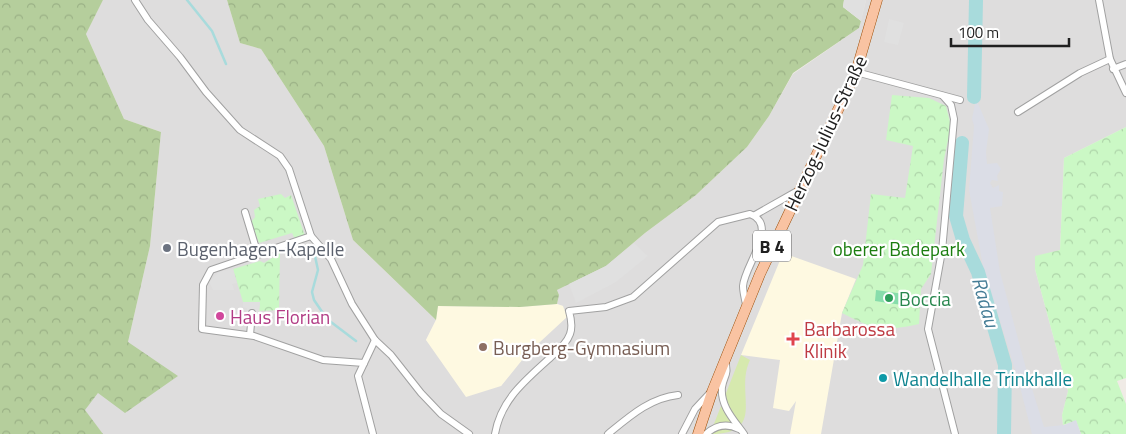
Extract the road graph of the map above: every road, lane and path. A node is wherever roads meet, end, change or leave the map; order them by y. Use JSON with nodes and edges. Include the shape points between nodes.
{"nodes":[{"id":1,"x":135,"y":0,"type":"edge"},
{"id":2,"x":877,"y":0,"type":"edge"},
{"id":3,"x":1099,"y":0,"type":"edge"},
{"id":4,"x":1110,"y":59,"type":"junction"},
{"id":5,"x":1126,"y":64,"type":"edge"},
{"id":6,"x":1113,"y":69,"type":"junction"},
{"id":7,"x":856,"y":72,"type":"junction"},
{"id":8,"x":1126,"y":93,"type":"edge"},
{"id":9,"x":944,"y":96,"type":"junction"},
{"id":10,"x":960,"y":100,"type":"dead end"},
{"id":11,"x":1018,"y":112,"type":"dead end"},
{"id":12,"x":801,"y":189,"type":"junction"},
{"id":13,"x":245,"y":212,"type":"dead end"},
{"id":14,"x":753,"y":215,"type":"junction"},
{"id":15,"x":311,"y":236,"type":"junction"},
{"id":16,"x":258,"y":255,"type":"junction"},
{"id":17,"x":746,"y":306,"type":"junction"},
{"id":18,"x":252,"y":312,"type":"dead end"},
{"id":19,"x":250,"y":335,"type":"junction"},
{"id":20,"x":375,"y":340,"type":"junction"},
{"id":21,"x":724,"y":359,"type":"junction"},
{"id":22,"x":364,"y":363,"type":"junction"},
{"id":23,"x":712,"y":392,"type":"junction"},
{"id":24,"x":678,"y":395,"type":"dead end"},
{"id":25,"x":742,"y":431,"type":"edge"},
{"id":26,"x":373,"y":434,"type":"edge"},
{"id":27,"x":469,"y":434,"type":"edge"},
{"id":28,"x":495,"y":434,"type":"edge"},
{"id":29,"x":608,"y":434,"type":"edge"},
{"id":30,"x":682,"y":434,"type":"edge"},
{"id":31,"x":698,"y":434,"type":"edge"},
{"id":32,"x":706,"y":434,"type":"edge"},
{"id":33,"x":955,"y":434,"type":"edge"}],
"edges":[{"from":1,"to":15,"type":"street","via":[[206,92],[240,130],[280,156],[290,169]]},
{"from":2,"to":7,"type":"main road","name":"Herzog-Julius-Straße","number":"B 4"},
{"from":3,"to":4,"type":"street"},
{"from":4,"to":6,"type":"street"},
{"from":4,"to":11,"type":"street","via":[[1080,73]]},
{"from":5,"to":6,"type":"street"},
{"from":6,"to":8,"type":"street"},
{"from":7,"to":9,"type":"street"},
{"from":7,"to":12,"type":"main road","name":"Herzog-Julius-Straße","number":"B 4"},
{"from":9,"to":10,"type":"street"},
{"from":9,"to":33,"type":"street","via":[[951,105],[954,119],[942,251],[928,328]]},
{"from":12,"to":14,"type":"street"},
{"from":12,"to":17,"type":"main road","name":"Herzog-Julius-Straße","number":"B 4"},
{"from":13,"to":16,"type":"street"},
{"from":14,"to":17,"type":"street","via":[[759,219],[763,229],[743,287]]},
{"from":14,"to":28,"type":"street","via":[[718,222],[633,297],[606,307],[569,311],[570,335],[505,404]]},
{"from":15,"to":16,"type":"street"},
{"from":15,"to":20,"type":"street","via":[[331,259],[352,304]]},
{"from":16,"to":19,"type":"street","via":[[211,270],[205,277],[202,329]]},
{"from":17,"to":21,"type":"main road","name":"Herzog-Julius-Straße","number":"B 4"},
{"from":18,"to":19,"type":"street"},
{"from":19,"to":22,"type":"street","via":[[323,360]]},
{"from":20,"to":22,"type":"street"},
{"from":20,"to":27,"type":"street","via":[[442,414]]},
{"from":21,"to":23,"type":"main road","number":"B 4"},
{"from":21,"to":25,"type":"street","name":"Herzog-Julius-Straße","via":[[728,372],[722,386],[723,398],[728,412]]},
{"from":22,"to":26,"type":"street","via":[[358,376]]},
{"from":23,"to":30,"type":"street","via":[[695,409]]},
{"from":23,"to":31,"type":"main road","number":"B 4"},
{"from":24,"to":29,"type":"street","via":[[660,397]]},
{"from":25,"to":32,"type":"street","name":"Herzog-Julius-Straße","via":[[730,425],[720,426]]}]}
